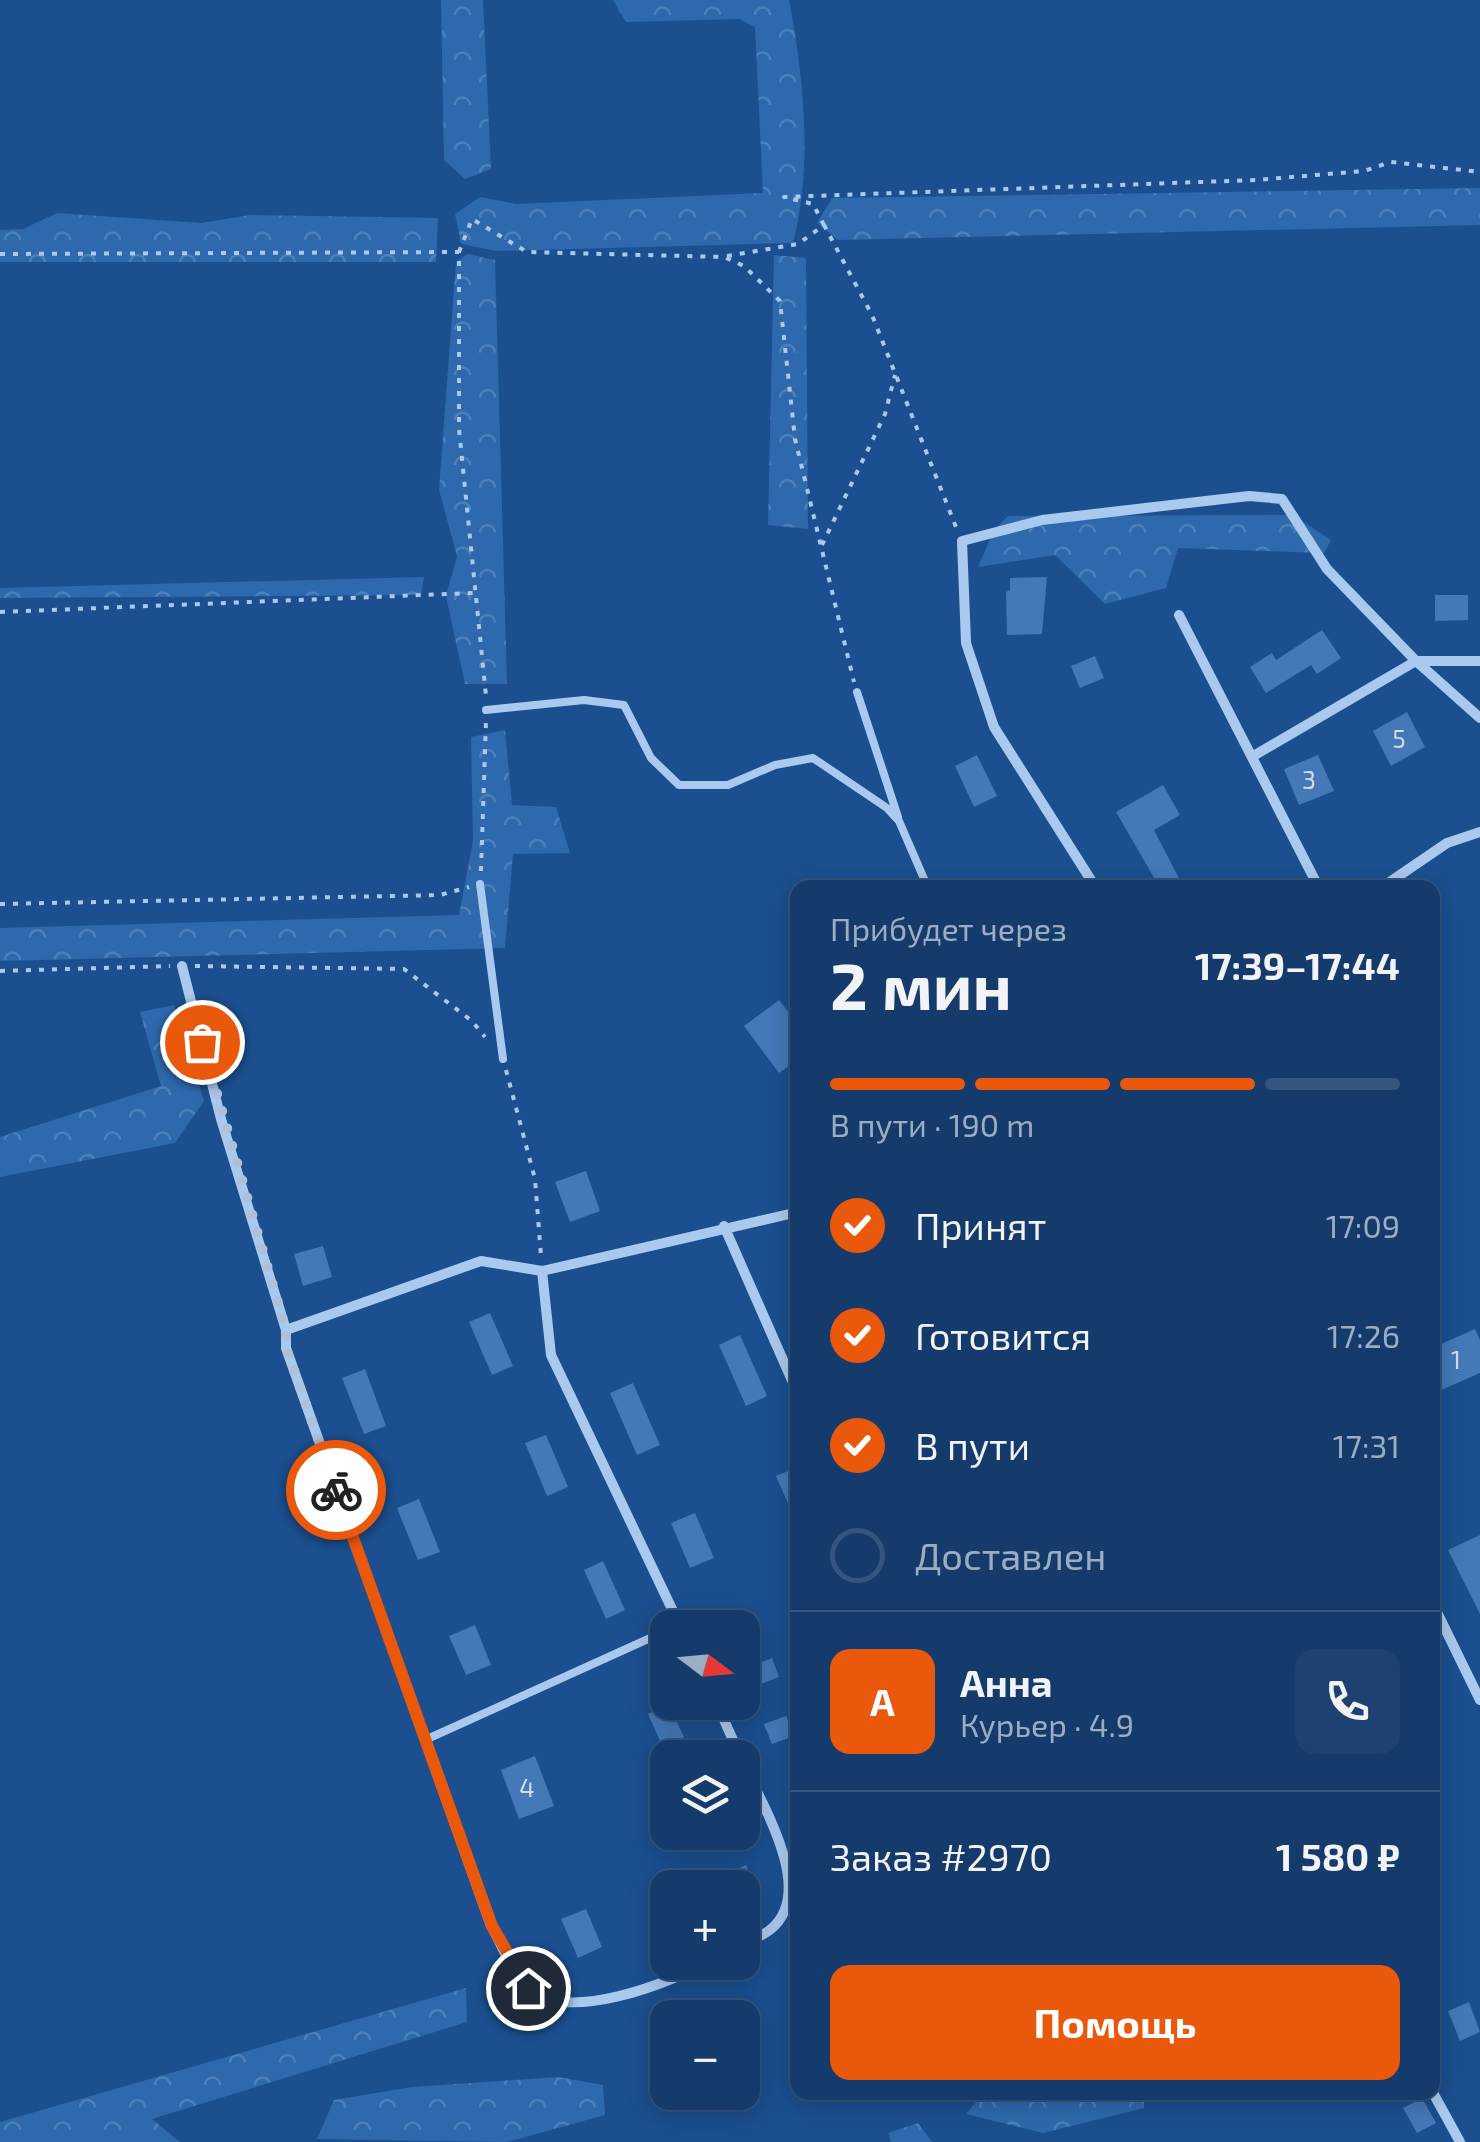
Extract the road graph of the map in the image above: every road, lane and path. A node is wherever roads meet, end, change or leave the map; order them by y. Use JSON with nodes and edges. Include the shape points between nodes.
{"nodes":[{"id":1,"x":1480,"y":172,"type":"edge"},
{"id":2,"x":824,"y":224,"type":"junction"},
{"id":3,"x":459,"y":252,"type":"junction"},
{"id":4,"x":0,"y":254,"type":"edge"},
{"id":5,"x":724,"y":257,"type":"junction"},
{"id":6,"x":895,"y":375,"type":"junction"},
{"id":7,"x":962,"y":541,"type":"junction"},
{"id":8,"x":822,"y":545,"type":"junction"},
{"id":9,"x":473,"y":593,"type":"junction"},
{"id":10,"x":0,"y":612,"type":"edge"},
{"id":11,"x":1179,"y":616,"type":"dead end"},
{"id":12,"x":1416,"y":661,"type":"junction"},
{"id":13,"x":1480,"y":661,"type":"edge"},
{"id":14,"x":857,"y":692,"type":"joint"},
{"id":15,"x":486,"y":710,"type":"junction"},
{"id":16,"x":1480,"y":718,"type":"edge"},
{"id":17,"x":1255,"y":754,"type":"junction"},
{"id":18,"x":899,"y":822,"type":"junction"},
{"id":19,"x":1480,"y":832,"type":"edge"},
{"id":20,"x":924,"y":880,"type":"edge"},
{"id":21,"x":1091,"y":880,"type":"edge"},
{"id":22,"x":1316,"y":880,"type":"edge"},
{"id":23,"x":1393,"y":880,"type":"edge"},
{"id":24,"x":480,"y":884,"type":"junction"},
{"id":25,"x":0,"y":904,"type":"edge"},
{"id":26,"x":182,"y":966,"type":"junction"},
{"id":27,"x":0,"y":971,"type":"edge"},
{"id":28,"x":503,"y":1059,"type":"junction"},
{"id":29,"x":790,"y":1214,"type":"edge"},
{"id":30,"x":724,"y":1226,"type":"junction"},
{"id":31,"x":542,"y":1271,"type":"junction"},
{"id":32,"x":286,"y":1330,"type":"junction"},
{"id":33,"x":790,"y":1376,"type":"edge"},
{"id":34,"x":667,"y":1610,"type":"edge"},
{"id":35,"x":1440,"y":1618,"type":"edge"},
{"id":36,"x":650,"y":1638,"type":"edge"},
{"id":37,"x":1480,"y":1700,"type":"edge"},
{"id":38,"x":424,"y":1740,"type":"junction"},
{"id":39,"x":760,"y":1799,"type":"edge"},
{"id":40,"x":760,"y":1935,"type":"edge"},
{"id":41,"x":675,"y":1980,"type":"edge"},
{"id":42,"x":1437,"y":2100,"type":"edge"},
{"id":43,"x":1460,"y":2142,"type":"edge"}],
"edges":[{"from":1,"to":2,"type":"path","via":[[1391,162],[1256,180],[784,197],[812,204]]},
{"from":2,"to":5,"type":"path","via":[[798,244]]},
{"from":2,"to":6,"type":"path","via":[[872,314]]},
{"from":3,"to":4,"type":"path"},
{"from":3,"to":5,"type":"path","via":[[472,219],[527,252]]},
{"from":3,"to":9,"type":"path","via":[[459,428]]},
{"from":5,"to":8,"type":"path","via":[[744,266],[780,301],[795,439]]},
{"from":6,"to":7,"type":"path"},
{"from":6,"to":8,"type":"path","via":[[884,414]]},
{"from":7,"to":12,"type":"street","via":[[1042,520],[1282,498],[1327,569]]},
{"from":7,"to":21,"type":"street","via":[[966,643],[994,726]]},
{"from":8,"to":14,"type":"path"},
{"from":9,"to":10,"type":"path"},
{"from":9,"to":15,"type":"path"},
{"from":11,"to":17,"type":"street"},
{"from":12,"to":13,"type":"street"},
{"from":12,"to":16,"type":"street"},
{"from":12,"to":17,"type":"street"},
{"from":14,"to":18,"type":"lane"},
{"from":15,"to":18,"type":"lane","via":[[584,700],[624,704],[652,758],[679,785],[728,785],[775,765],[814,758]]},
{"from":15,"to":24,"type":"path"},
{"from":17,"to":22,"type":"street"},
{"from":18,"to":20,"type":"lane"},
{"from":19,"to":23,"type":"street","via":[[1447,844]]},
{"from":24,"to":25,"type":"path","via":[[440,895]]},
{"from":24,"to":28,"type":"lane"},
{"from":26,"to":27,"type":"path"},
{"from":26,"to":28,"type":"path","via":[[404,969],[472,1021]]},
{"from":26,"to":32,"type":"street"},
{"from":28,"to":31,"type":"path","via":[[535,1179]]},
{"from":29,"to":30,"type":"street"},
{"from":30,"to":31,"type":"street"},
{"from":30,"to":33,"type":"street"},
{"from":31,"to":32,"type":"street","via":[[481,1262]]},
{"from":31,"to":34,"type":"street","via":[[551,1355]]},
{"from":32,"to":38,"type":"street","via":[[286,1348]]},
{"from":35,"to":37,"type":"street"},
{"from":36,"to":38,"type":"lane"},
{"from":38,"to":41,"type":"street","via":[[492,1926],[528,1988],[556,2000],[606,1999]]},
{"from":39,"to":40,"type":"street","via":[[786,1856],[789,1895],[773,1928]]},
{"from":42,"to":43,"type":"street"}]}
